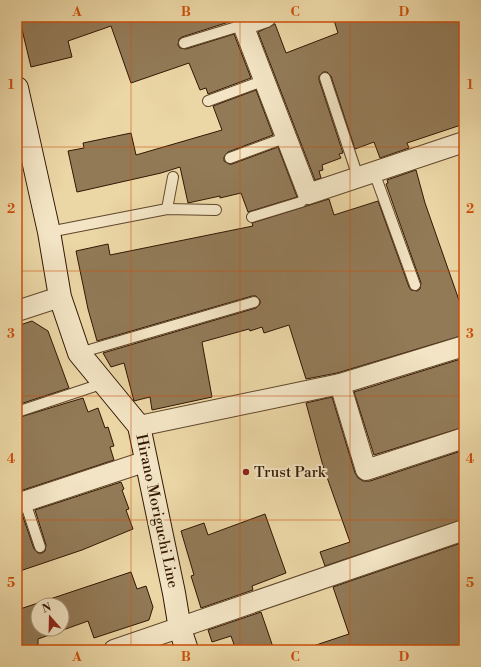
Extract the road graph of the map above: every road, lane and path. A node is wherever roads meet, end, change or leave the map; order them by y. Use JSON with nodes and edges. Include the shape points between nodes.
{"nodes":[{"id":1,"x":266,"y":17,"type":"edge"},
{"id":2,"x":244,"y":25,"type":"junction"},
{"id":3,"x":184,"y":43,"type":"dead end"},
{"id":4,"x":325,"y":78,"type":"dead end"},
{"id":5,"x":264,"y":80,"type":"junction"},
{"id":6,"x":17,"y":88,"type":"edge"},
{"id":7,"x":208,"y":101,"type":"dead end"},
{"id":8,"x":287,"y":137,"type":"junction"},
{"id":9,"x":464,"y":142,"type":"edge"},
{"id":10,"x":230,"y":158,"type":"dead end"},
{"id":11,"x":366,"y":175,"type":"junction"},
{"id":12,"x":173,"y":177,"type":"dead end"},
{"id":13,"x":308,"y":194,"type":"junction"},
{"id":14,"x":167,"y":209,"type":"junction"},
{"id":15,"x":216,"y":210,"type":"dead end"},
{"id":16,"x":252,"y":217,"type":"dead end"},
{"id":17,"x":49,"y":232,"type":"junction"},
{"id":18,"x":415,"y":285,"type":"dead end"},
{"id":19,"x":60,"y":297,"type":"junction"},
{"id":20,"x":254,"y":302,"type":"dead end"},
{"id":21,"x":17,"y":311,"type":"edge"},
{"id":22,"x":464,"y":346,"type":"edge"},
{"id":23,"x":79,"y":353,"type":"junction"},
{"id":24,"x":104,"y":383,"type":"junction"},
{"id":25,"x":340,"y":384,"type":"junction"},
{"id":26,"x":17,"y":412,"type":"edge"},
{"id":27,"x":139,"y":426,"type":"junction"},
{"id":28,"x":464,"y":438,"type":"edge"},
{"id":29,"x":146,"y":461,"type":"junction"},
{"id":30,"x":21,"y":503,"type":"edge"},
{"id":31,"x":464,"y":530,"type":"edge"},
{"id":32,"x":40,"y":547,"type":"dead end"},
{"id":33,"x":180,"y":628,"type":"junction"},
{"id":34,"x":114,"y":650,"type":"edge"},
{"id":35,"x":187,"y":650,"type":"edge"}],
"edges":[{"from":1,"to":2,"type":"street"},
{"from":2,"to":3,"type":"lane"},
{"from":2,"to":5,"type":"street"},
{"from":4,"to":11,"type":"lane"},
{"from":5,"to":7,"type":"lane"},
{"from":5,"to":8,"type":"street"},
{"from":6,"to":17,"type":"main road","name":"Hirano Moriguchi Line"},
{"from":8,"to":10,"type":"lane"},
{"from":8,"to":13,"type":"street"},
{"from":9,"to":11,"type":"street"},
{"from":11,"to":13,"type":"street"},
{"from":11,"to":18,"type":"lane"},
{"from":12,"to":14,"type":"lane"},
{"from":13,"to":16,"type":"lane","via":[[301,202]]},
{"from":14,"to":15,"type":"lane"},
{"from":14,"to":17,"type":"lane"},
{"from":17,"to":19,"type":"main road","name":"Hirano Moriguchi Line"},
{"from":19,"to":21,"type":"street"},
{"from":19,"to":23,"type":"main road","name":"Hirano Moriguchi Line"},
{"from":20,"to":23,"type":"lane"},
{"from":22,"to":25,"type":"street"},
{"from":23,"to":24,"type":"main road","name":"Hirano Moriguchi Line"},
{"from":24,"to":26,"type":"lane"},
{"from":24,"to":27,"type":"main road","name":"Hirano Moriguchi Line"},
{"from":25,"to":27,"type":"street"},
{"from":25,"to":28,"type":"street","via":[[366,470]]},
{"from":27,"to":29,"type":"main road","name":"Hirano Moriguchi Line"},
{"from":29,"to":30,"type":"street"},
{"from":29,"to":33,"type":"main road","name":"Hirano Moriguchi Line"},
{"from":30,"to":32,"type":"lane"},
{"from":31,"to":33,"type":"street"},
{"from":33,"to":34,"type":"street"},
{"from":33,"to":35,"type":"main road","name":"Hirano Moriguchi Line"}]}
